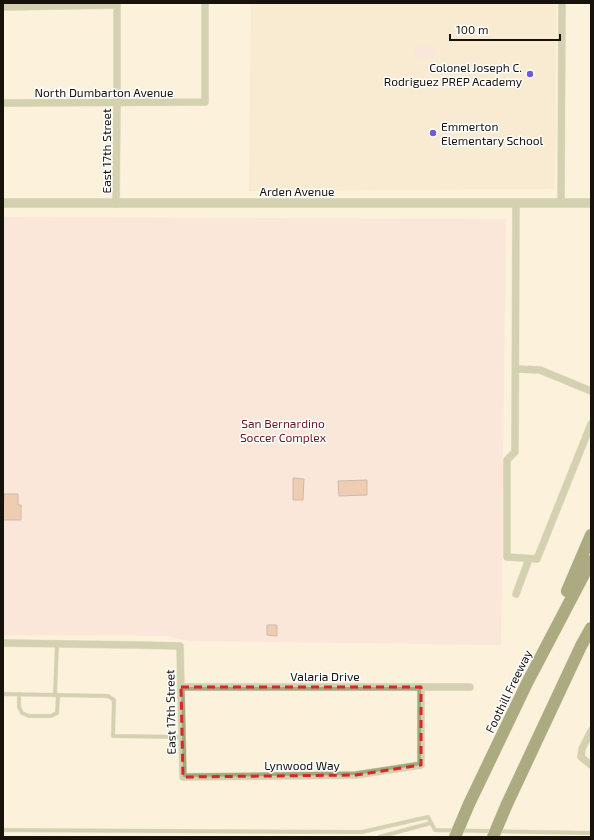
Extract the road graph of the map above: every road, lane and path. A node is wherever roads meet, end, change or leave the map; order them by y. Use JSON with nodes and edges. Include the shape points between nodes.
{"nodes":[{"id":1,"x":205,"y":3,"type":"edge"},
{"id":2,"x":562,"y":3,"type":"edge"},
{"id":3,"x":117,"y":4,"type":"edge"},
{"id":4,"x":3,"y":7,"type":"edge"},
{"id":5,"x":3,"y":103,"type":"edge"},
{"id":6,"x":117,"y":103,"type":"junction"},
{"id":7,"x":516,"y":203,"type":"junction"},
{"id":8,"x":561,"y":203,"type":"junction"},
{"id":9,"x":591,"y":203,"type":"edge"},
{"id":10,"x":3,"y":204,"type":"edge"},
{"id":11,"x":116,"y":204,"type":"junction"},
{"id":12,"x":516,"y":369,"type":"junction"},
{"id":13,"x":591,"y":391,"type":"edge"},
{"id":14,"x":591,"y":424,"type":"edge"},
{"id":15,"x":591,"y":535,"type":"edge"},
{"id":16,"x":529,"y":559,"type":"junction"},
{"id":17,"x":591,"y":561,"type":"edge"},
{"id":18,"x":516,"y":594,"type":"dead end"},
{"id":19,"x":591,"y":628,"type":"edge"},
{"id":20,"x":591,"y":636,"type":"edge"},
{"id":21,"x":3,"y":644,"type":"edge"},
{"id":22,"x":57,"y":644,"type":"junction"},
{"id":23,"x":581,"y":646,"type":"junction"},
{"id":24,"x":527,"y":683,"type":"junction"},
{"id":25,"x":181,"y":687,"type":"junction"},
{"id":26,"x":421,"y":687,"type":"junction"},
{"id":27,"x":470,"y":688,"type":"dead end"},
{"id":28,"x":3,"y":694,"type":"edge"},
{"id":29,"x":19,"y":694,"type":"junction"},
{"id":30,"x":56,"y":695,"type":"junction"},
{"id":31,"x":591,"y":731,"type":"edge"},
{"id":32,"x":182,"y":737,"type":"junction"},
{"id":33,"x":591,"y":765,"type":"edge"},
{"id":34,"x":183,"y":777,"type":"joint"},
{"id":35,"x":431,"y":823,"type":"junction"},
{"id":36,"x":3,"y":830,"type":"edge"},
{"id":37,"x":591,"y":833,"type":"edge"},
{"id":38,"x":378,"y":837,"type":"edge"},
{"id":39,"x":455,"y":837,"type":"edge"},
{"id":40,"x":493,"y":837,"type":"edge"}],
"edges":[{"from":1,"to":6,"type":"street","name":"North Dumbarton Avenue","via":[[205,102]]},
{"from":2,"to":8,"type":"street"},
{"from":3,"to":4,"type":"street"},
{"from":3,"to":6,"type":"street","name":"East 17th Street"},
{"from":5,"to":6,"type":"street","name":"North Dumbarton Avenue"},
{"from":6,"to":11,"type":"street","name":"East 17th Street"},
{"from":7,"to":8,"type":"street","name":"Arden Avenue"},
{"from":7,"to":11,"type":"street","name":"Arden Avenue"},
{"from":7,"to":12,"type":"street"},
{"from":8,"to":9,"type":"street","name":"Arden Avenue"},
{"from":10,"to":11,"type":"street","name":"Arden Avenue"},
{"from":12,"to":13,"type":"street","via":[[540,370]]},
{"from":12,"to":16,"type":"street","via":[[515,452],[508,460],[507,557]]},
{"from":14,"to":16,"type":"street","via":[[537,560]]},
{"from":15,"to":24,"type":"highway"},
{"from":16,"to":18,"type":"street"},
{"from":17,"to":24,"type":"highway","name":"Foothill Freeway"},
{"from":19,"to":23,"type":"highway"},
{"from":20,"to":23,"type":"highway"},
{"from":21,"to":22,"type":"street"},
{"from":22,"to":25,"type":"street","name":"East 17th Street","via":[[180,646]]},
{"from":22,"to":30,"type":"lane"},
{"from":23,"to":40,"type":"highway","bridge":true},
{"from":24,"to":39,"type":"highway","name":"Foothill Freeway","bridge":true},
{"from":25,"to":26,"type":"street","name":"Valaria Drive"},
{"from":25,"to":32,"type":"street","name":"East 17th Street"},
{"from":26,"to":27,"type":"street","name":"Valaria Drive"},
{"from":26,"to":34,"type":"street","name":"Lynwood Way","via":[[421,765],[356,776]]},
{"from":28,"to":29,"type":"lane"},
{"from":29,"to":30,"type":"lane"},
{"from":29,"to":30,"type":"lane","via":[[19,707],[22,713],[29,716],[51,716],[57,713]]},
{"from":30,"to":32,"type":"lane","via":[[108,696],[114,700],[113,736]]},
{"from":31,"to":33,"type":"street","via":[[582,749],[581,758]]},
{"from":32,"to":34,"type":"street","name":"East 17th Street"},
{"from":35,"to":36,"type":"lane","via":[[428,817],[362,832]]},
{"from":35,"to":37,"type":"lane","via":[[435,830]]},
{"from":35,"to":38,"type":"lane"}]}
